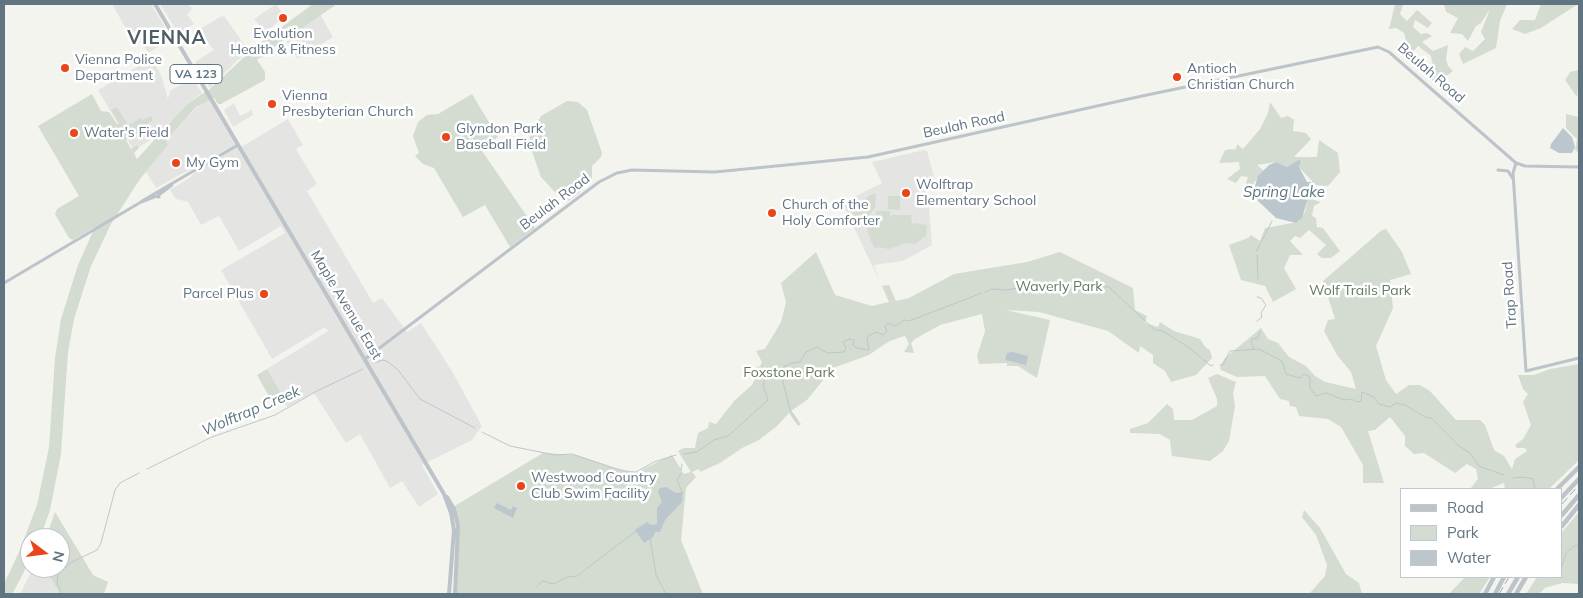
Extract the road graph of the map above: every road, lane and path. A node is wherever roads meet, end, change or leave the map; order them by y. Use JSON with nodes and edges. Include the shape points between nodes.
{"nodes":[{"id":1,"x":155,"y":4,"type":"edge"},
{"id":2,"x":238,"y":145,"type":"junction"},
{"id":3,"x":1516,"y":163,"type":"junction"},
{"id":4,"x":1579,"y":168,"type":"edge"},
{"id":5,"x":1498,"y":170,"type":"dead end"},
{"id":6,"x":1514,"y":179,"type":"junction"},
{"id":7,"x":4,"y":283,"type":"edge"},
{"id":8,"x":1579,"y":358,"type":"edge"},
{"id":9,"x":365,"y":359,"type":"junction"},
{"id":10,"x":1579,"y":467,"type":"edge"},
{"id":11,"x":1579,"y":479,"type":"edge"},
{"id":12,"x":1558,"y":488,"type":"edge"},
{"id":13,"x":444,"y":494,"type":"junction"},
{"id":14,"x":1579,"y":495,"type":"edge"},
{"id":15,"x":1563,"y":497,"type":"edge"},
{"id":16,"x":1579,"y":506,"type":"edge"},
{"id":17,"x":1563,"y":513,"type":"edge"},
{"id":18,"x":1563,"y":525,"type":"edge"},
{"id":19,"x":1493,"y":578,"type":"edge"},
{"id":20,"x":1503,"y":578,"type":"edge"},
{"id":21,"x":1517,"y":578,"type":"edge"},
{"id":22,"x":1525,"y":578,"type":"edge"},
{"id":23,"x":449,"y":594,"type":"edge"},
{"id":24,"x":455,"y":594,"type":"edge"},
{"id":25,"x":1485,"y":594,"type":"edge"},
{"id":26,"x":1495,"y":594,"type":"edge"},
{"id":27,"x":1508,"y":594,"type":"edge"},
{"id":28,"x":1516,"y":594,"type":"edge"}],
"edges":[{"from":1,"to":2,"type":"main road","name":"Maple Avenue East","number":"VA 123"},
{"from":2,"to":7,"type":"main road"},
{"from":2,"to":9,"type":"main road","name":"Maple Avenue East","number":"VA 123"},
{"from":3,"to":4,"type":"main road"},
{"from":3,"to":6,"type":"main road","name":"Trap Road"},
{"from":3,"to":9,"type":"main road","name":"Beulah Road","via":[[1382,47],[1149,94],[893,152],[714,172],[632,170],[611,175]]},
{"from":5,"to":6,"type":"main road","via":[[1508,171]]},
{"from":6,"to":8,"type":"main road","name":"Trap Road","via":[[1526,371]]},
{"from":9,"to":13,"type":"main road","name":"Maple Avenue East","number":"VA 123"},
{"from":10,"to":12,"type":"highway"},
{"from":11,"to":15,"type":"highway"},
{"from":13,"to":23,"type":"main road","name":"Maple Avenue East","number":"VA 123","via":[[454,530]]},
{"from":13,"to":24,"type":"main road","number":"VA 123","via":[[458,526]]},
{"from":14,"to":17,"type":"highway"},
{"from":16,"to":18,"type":"highway"},
{"from":19,"to":25,"type":"highway"},
{"from":20,"to":26,"type":"highway"},
{"from":21,"to":27,"type":"highway"},
{"from":22,"to":28,"type":"highway"}]}
